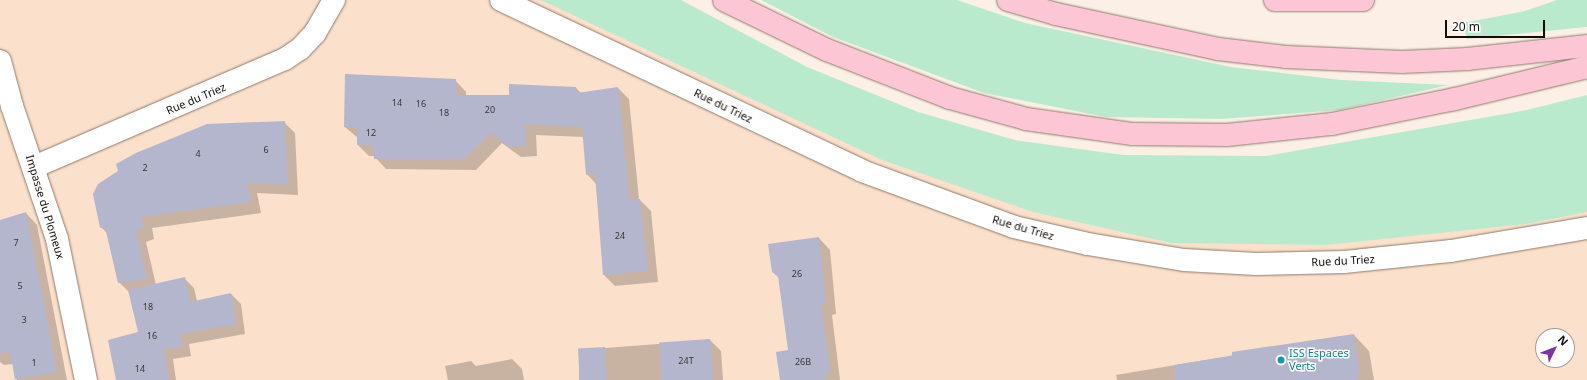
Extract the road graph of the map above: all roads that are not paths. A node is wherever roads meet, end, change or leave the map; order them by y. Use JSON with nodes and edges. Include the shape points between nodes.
{"nodes":[{"id":1,"x":334,"y":0,"type":"edge"},
{"id":2,"x":501,"y":0,"type":"edge"},
{"id":3,"x":724,"y":0,"type":"edge"},
{"id":4,"x":1008,"y":0,"type":"edge"},
{"id":5,"x":1275,"y":0,"type":"edge"},
{"id":6,"x":1363,"y":0,"type":"edge"},
{"id":7,"x":1587,"y":46,"type":"edge"},
{"id":8,"x":0,"y":61,"type":"edge"},
{"id":9,"x":1587,"y":67,"type":"edge"},
{"id":10,"x":34,"y":167,"type":"junction"},
{"id":11,"x":1587,"y":228,"type":"edge"},
{"id":12,"x":86,"y":380,"type":"edge"}],
"edges":[{"from":1,"to":10,"type":"street","name":"Rue du Triez","via":[[315,33],[300,49],[285,59]]},
{"from":2,"to":11,"type":"street","name":"Rue du Triez","via":[[862,171],[1014,227],[1081,243],[1184,260],[1256,264],[1344,262],[1451,251]]},
{"from":3,"to":9,"type":"highway","via":[[826,50],[950,98],[1026,119],[1133,134],[1243,134],[1332,124],[1455,99]]},
{"from":4,"to":7,"type":"highway","via":[[1056,14],[1218,50],[1286,57],[1402,62],[1467,59]]},
{"from":5,"to":6,"type":"highway"},
{"from":8,"to":10,"type":"street","name":"Impasse du Plomeux","via":[[12,106]]},
{"from":10,"to":12,"type":"street","name":"Impasse du Plomeux","via":[[58,239]]}]}
